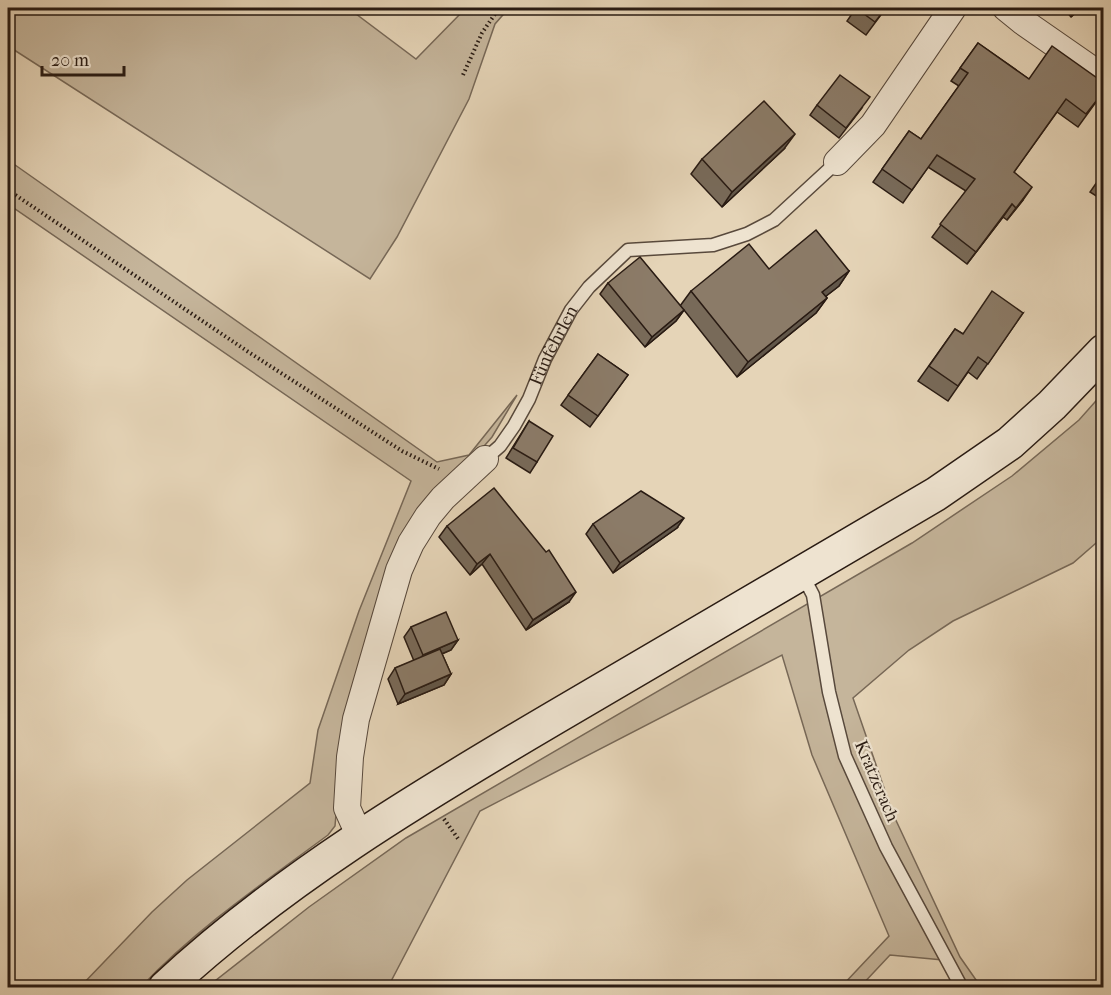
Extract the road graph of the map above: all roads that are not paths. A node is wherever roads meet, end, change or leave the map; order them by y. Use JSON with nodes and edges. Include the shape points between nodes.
{"nodes":[{"id":1,"x":953,"y":8,"type":"edge"},
{"id":2,"x":1006,"y":8,"type":"edge"},
{"id":3,"x":1104,"y":78,"type":"edge"},
{"id":4,"x":837,"y":162,"type":"joint"},
{"id":5,"x":1104,"y":351,"type":"edge"},
{"id":6,"x":477,"y":466,"type":"joint"},
{"id":7,"x":801,"y":574,"type":"junction"},
{"id":8,"x":360,"y":837,"type":"junction"},
{"id":9,"x":165,"y":987,"type":"edge"},
{"id":10,"x":962,"y":987,"type":"edge"}],
"edges":[{"from":1,"to":4,"type":"street","name":"Fünfehrlen","via":[[873,125]]},
{"from":2,"to":3,"type":"street"},
{"from":4,"to":6,"type":"lane","name":"Fünfehrlen","via":[[774,220],[747,234],[713,245],[628,250],[571,310],[514,426],[500,446]]},
{"from":5,"to":7,"type":"main road","via":[[1010,443],[936,494]]},
{"from":6,"to":8,"type":"street","name":"Fünfehrlen","via":[[443,498],[411,543],[390,599],[356,719],[350,757],[347,808]]},
{"from":7,"to":8,"type":"main road","via":[[425,794]]},
{"from":7,"to":10,"type":"lane","name":"Kratzerach","via":[[813,595],[829,692],[856,784],[885,847]]},
{"from":8,"to":9,"type":"main road","via":[[250,915]]}]}
